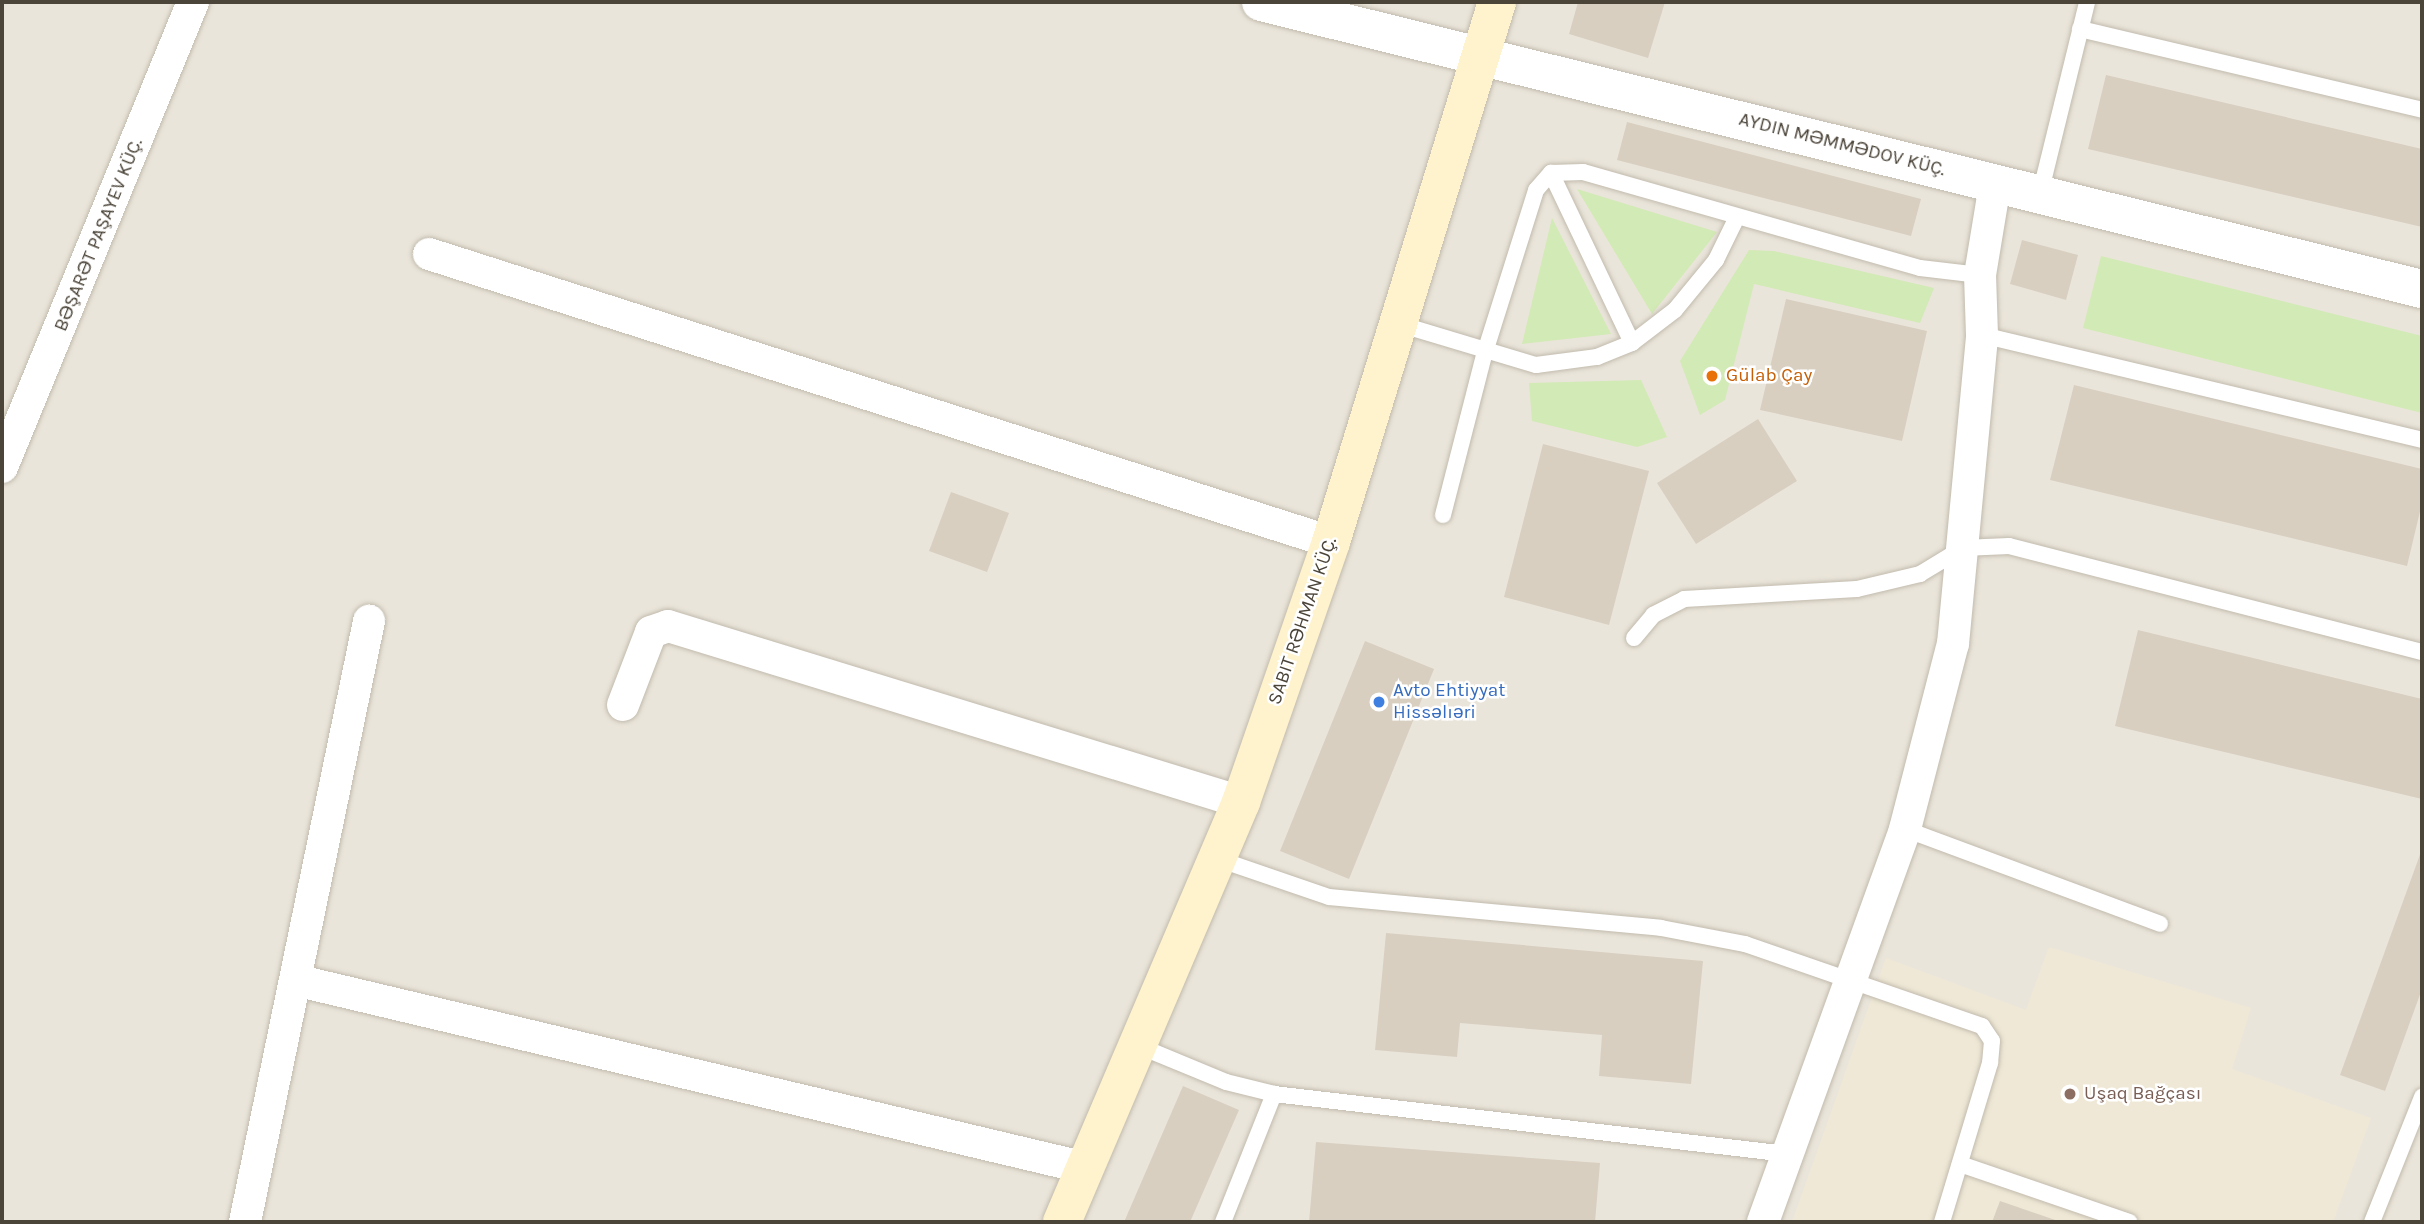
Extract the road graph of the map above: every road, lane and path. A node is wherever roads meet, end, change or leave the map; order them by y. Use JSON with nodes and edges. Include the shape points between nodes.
{"nodes":[{"id":1,"x":193,"y":2,"type":"edge"},
{"id":2,"x":1261,"y":2,"type":"edge"},
{"id":3,"x":1497,"y":2,"type":"edge"},
{"id":4,"x":2087,"y":2,"type":"edge"},
{"id":5,"x":2080,"y":29,"type":"junction"},
{"id":6,"x":1481,"y":52,"type":"junction"},
{"id":7,"x":2422,"y":110,"type":"edge"},
{"id":8,"x":1551,"y":173,"type":"junction"},
{"id":9,"x":1996,"y":184,"type":"junction"},
{"id":10,"x":2040,"y":194,"type":"junction"},
{"id":11,"x":1736,"y":219,"type":"junction"},
{"id":12,"x":429,"y":254,"type":"dead end"},
{"id":13,"x":1980,"y":275,"type":"junction"},
{"id":14,"x":2422,"y":289,"type":"edge"},
{"id":15,"x":1399,"y":324,"type":"junction"},
{"id":16,"x":1982,"y":335,"type":"junction"},
{"id":17,"x":1632,"y":344,"type":"junction"},
{"id":18,"x":1485,"y":352,"type":"junction"},
{"id":19,"x":2422,"y":440,"type":"edge"},
{"id":20,"x":2,"y":467,"type":"edge"},
{"id":21,"x":1443,"y":515,"type":"dead end"},
{"id":22,"x":1331,"y":541,"type":"junction"},
{"id":23,"x":1963,"y":548,"type":"junction"},
{"id":24,"x":369,"y":621,"type":"dead end"},
{"id":25,"x":1634,"y":638,"type":"dead end"},
{"id":26,"x":2422,"y":652,"type":"edge"},
{"id":27,"x":623,"y":705,"type":"dead end"},
{"id":28,"x":1241,"y":802,"type":"junction"},
{"id":29,"x":1905,"y":829,"type":"junction"},
{"id":30,"x":1217,"y":859,"type":"junction"},
{"id":31,"x":2161,"y":925,"type":"dead end"},
{"id":32,"x":1849,"y":978,"type":"junction"},
{"id":33,"x":295,"y":980,"type":"junction"},
{"id":34,"x":1139,"y":1046,"type":"junction"},
{"id":35,"x":1274,"y":1094,"type":"junction"},
{"id":36,"x":2422,"y":1097,"type":"edge"},
{"id":37,"x":2416,"y":1134,"type":"edge"},
{"id":38,"x":1787,"y":1154,"type":"junction"},
{"id":39,"x":1959,"y":1164,"type":"junction"},
{"id":40,"x":1086,"y":1168,"type":"junction"},
{"id":41,"x":245,"y":1222,"type":"edge"},
{"id":42,"x":1062,"y":1222,"type":"edge"},
{"id":43,"x":1223,"y":1222,"type":"edge"},
{"id":44,"x":1763,"y":1222,"type":"edge"},
{"id":45,"x":1942,"y":1222,"type":"edge"},
{"id":46,"x":2129,"y":1222,"type":"edge"},
{"id":47,"x":2372,"y":1222,"type":"edge"}],
"edges":[{"from":1,"to":20,"type":"street","name":"BƏŞARƏT PAŞAYEV KÜÇ."},
{"from":2,"to":6,"type":"street"},
{"from":3,"to":6,"type":"main road","name":"SABIT RƏHMAN KÜÇ."},
{"from":4,"to":5,"type":"lane"},
{"from":5,"to":7,"type":"lane"},
{"from":5,"to":10,"type":"lane"},
{"from":6,"to":9,"type":"street"},
{"from":6,"to":15,"type":"main road","name":"SABIT RƏHMAN KÜÇ."},
{"from":8,"to":11,"type":"lane","via":[[1583,172]]},
{"from":8,"to":17,"type":"lane"},
{"from":8,"to":18,"type":"lane","via":[[1536,190]]},
{"from":9,"to":10,"type":"street"},
{"from":9,"to":13,"type":"street"},
{"from":10,"to":14,"type":"street"},
{"from":11,"to":13,"type":"lane","via":[[1920,268]]},
{"from":11,"to":17,"type":"lane","via":[[1716,260],[1675,310]]},
{"from":12,"to":22,"type":"street"},
{"from":13,"to":16,"type":"street"},
{"from":15,"to":18,"type":"lane"},
{"from":15,"to":22,"type":"main road","name":"SABIT RƏHMAN KÜÇ."},
{"from":16,"to":19,"type":"lane"},
{"from":16,"to":23,"type":"street"},
{"from":17,"to":18,"type":"lane","via":[[1597,356],[1536,365]]},
{"from":18,"to":21,"type":"lane"},
{"from":22,"to":28,"type":"main road","name":"SABIT RƏHMAN KÜÇ."},
{"from":23,"to":25,"type":"lane","via":[[1920,574],[1857,589],[1684,599],[1653,615]]},
{"from":23,"to":26,"type":"lane","via":[[2009,546]]},
{"from":23,"to":29,"type":"street","via":[[1953,644]]},
{"from":24,"to":33,"type":"street"},
{"from":27,"to":28,"type":"street","via":[[651,632],[668,626]]},
{"from":28,"to":30,"type":"main road","name":"SABIT RƏHMAN KÜÇ."},
{"from":29,"to":31,"type":"lane"},
{"from":29,"to":32,"type":"street"},
{"from":30,"to":32,"type":"lane","via":[[1329,897],[1661,928],[1745,944]]},
{"from":30,"to":34,"type":"main road","name":"SABIT RƏHMAN KÜÇ."},
{"from":32,"to":38,"type":"street"},
{"from":32,"to":39,"type":"lane","via":[[1982,1026],[1992,1041]]},
{"from":33,"to":40,"type":"street"},
{"from":33,"to":41,"type":"street"},
{"from":34,"to":35,"type":"lane","via":[[1226,1082]]},
{"from":34,"to":40,"type":"main road","name":"SABIT RƏHMAN KÜÇ."},
{"from":35,"to":38,"type":"lane"},
{"from":35,"to":43,"type":"lane"},
{"from":36,"to":37,"type":"lane"},
{"from":37,"to":47,"type":"lane"},
{"from":38,"to":44,"type":"street"},
{"from":39,"to":45,"type":"lane"},
{"from":39,"to":46,"type":"lane"},
{"from":40,"to":42,"type":"main road","name":"SABIT RƏHMAN KÜÇ."}]}
